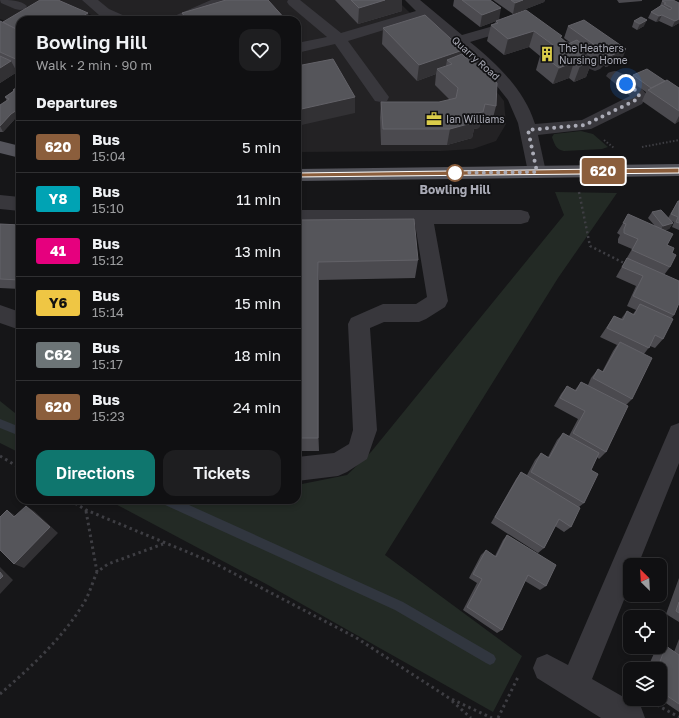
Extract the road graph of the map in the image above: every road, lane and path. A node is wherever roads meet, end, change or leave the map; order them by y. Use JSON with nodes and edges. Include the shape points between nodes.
{"nodes":[{"id":1,"x":6,"y":0,"type":"edge"},
{"id":2,"x":89,"y":0,"type":"edge"},
{"id":3,"x":223,"y":0,"type":"edge"},
{"id":4,"x":412,"y":0,"type":"edge"},
{"id":5,"x":294,"y":2,"type":"dead end"},
{"id":6,"x":20,"y":6,"type":"dead end"},
{"id":7,"x":424,"y":13,"type":"junction"},
{"id":8,"x":113,"y":16,"type":"edge"},
{"id":9,"x":186,"y":16,"type":"edge"},
{"id":10,"x":532,"y":24,"type":"edge"},
{"id":11,"x":339,"y":39,"type":"junction"},
{"id":12,"x":458,"y":40,"type":"junction"},
{"id":13,"x":557,"y":40,"type":"edge"},
{"id":14,"x":301,"y":47,"type":"edge"},
{"id":15,"x":595,"y":66,"type":"dead end"},
{"id":16,"x":614,"y":76,"type":"dead end"},
{"id":17,"x":381,"y":97,"type":"dead end"},
{"id":18,"x":585,"y":125,"type":"junction"},
{"id":19,"x":528,"y":130,"type":"junction"},
{"id":20,"x":0,"y":147,"type":"edge"},
{"id":21,"x":16,"y":151,"type":"edge"},
{"id":22,"x":679,"y":170,"type":"edge"},
{"id":23,"x":626,"y":171,"type":"junction"},
{"id":24,"x":537,"y":172,"type":"junction"},
{"id":25,"x":576,"y":172,"type":"junction"},
{"id":26,"x":301,"y":175,"type":"edge"},
{"id":27,"x":0,"y":202,"type":"edge"},
{"id":28,"x":16,"y":204,"type":"edge"},
{"id":29,"x":301,"y":217,"type":"edge"},
{"id":30,"x":521,"y":217,"type":"dead end"},
{"id":31,"x":423,"y":218,"type":"junction"},
{"id":32,"x":630,"y":266,"type":"edge"},
{"id":33,"x":0,"y":314,"type":"edge"},
{"id":34,"x":16,"y":320,"type":"edge"},
{"id":35,"x":679,"y":434,"type":"edge"},
{"id":36,"x":0,"y":456,"type":"edge"},
{"id":37,"x":16,"y":466,"type":"edge"},
{"id":38,"x":301,"y":469,"type":"edge"},
{"id":39,"x":76,"y":504,"type":"edge"},
{"id":40,"x":86,"y":510,"type":"junction"},
{"id":41,"x":164,"y":544,"type":"junction"},
{"id":42,"x":97,"y":572,"type":"junction"},
{"id":43,"x":547,"y":668,"type":"dead end"},
{"id":44,"x":573,"y":685,"type":"junction"},
{"id":45,"x":0,"y":694,"type":"edge"},
{"id":46,"x":449,"y":698,"type":"junction"},
{"id":47,"x":641,"y":710,"type":"edge"},
{"id":48,"x":679,"y":717,"type":"edge"},
{"id":49,"x":470,"y":718,"type":"edge"},
{"id":50,"x":492,"y":718,"type":"edge"}],
"edges":[{"from":1,"to":6,"type":"street"},
{"from":2,"to":8,"type":"street"},
{"from":3,"to":9,"type":"street"},
{"from":4,"to":7,"type":"street","name":"Quarry Road"},
{"from":5,"to":11,"type":"street"},
{"from":7,"to":11,"type":"street"},
{"from":7,"to":12,"type":"street","name":"Quarry Road"},
{"from":10,"to":12,"type":"street","via":[[512,23]]},
{"from":11,"to":14,"type":"street"},
{"from":11,"to":17,"type":"street"},
{"from":12,"to":19,"type":"street","name":"Quarry Road","via":[[508,88],[524,115]]},
{"from":13,"to":15,"type":"street"},
{"from":16,"to":18,"type":"street","via":[[638,92],[639,96],[636,100]]},
{"from":18,"to":19,"type":"street"},
{"from":18,"to":23,"type":"path","via":[[619,152]]},
{"from":19,"to":24,"type":"street","name":"Quarry Road"},
{"from":20,"to":21,"type":"main road"},
{"from":22,"to":23,"type":"main road"},
{"from":23,"to":25,"type":"main road"},
{"from":24,"to":25,"type":"main road"},
{"from":24,"to":26,"type":"main road"},
{"from":25,"to":32,"type":"path","via":[[590,246]]},
{"from":27,"to":28,"type":"street"},
{"from":29,"to":31,"type":"street"},
{"from":30,"to":31,"type":"street"},
{"from":31,"to":38,"type":"street","via":[[438,301],[418,313],[383,313],[359,324],[365,430],[359,451],[338,464]]},
{"from":33,"to":34,"type":"street"},
{"from":35,"to":44,"type":"street"},
{"from":36,"to":37,"type":"path"},
{"from":39,"to":40,"type":"path"},
{"from":40,"to":41,"type":"path"},
{"from":40,"to":42,"type":"path"},
{"from":41,"to":42,"type":"path","via":[[108,564]]},
{"from":41,"to":46,"type":"path","via":[[214,563],[341,630]]},
{"from":42,"to":45,"type":"path","via":[[86,599],[65,629]]},
{"from":43,"to":44,"type":"street"},
{"from":44,"to":47,"type":"street"},
{"from":46,"to":49,"type":"path"},
{"from":46,"to":50,"type":"path"},
{"from":47,"to":48,"type":"path"}]}
